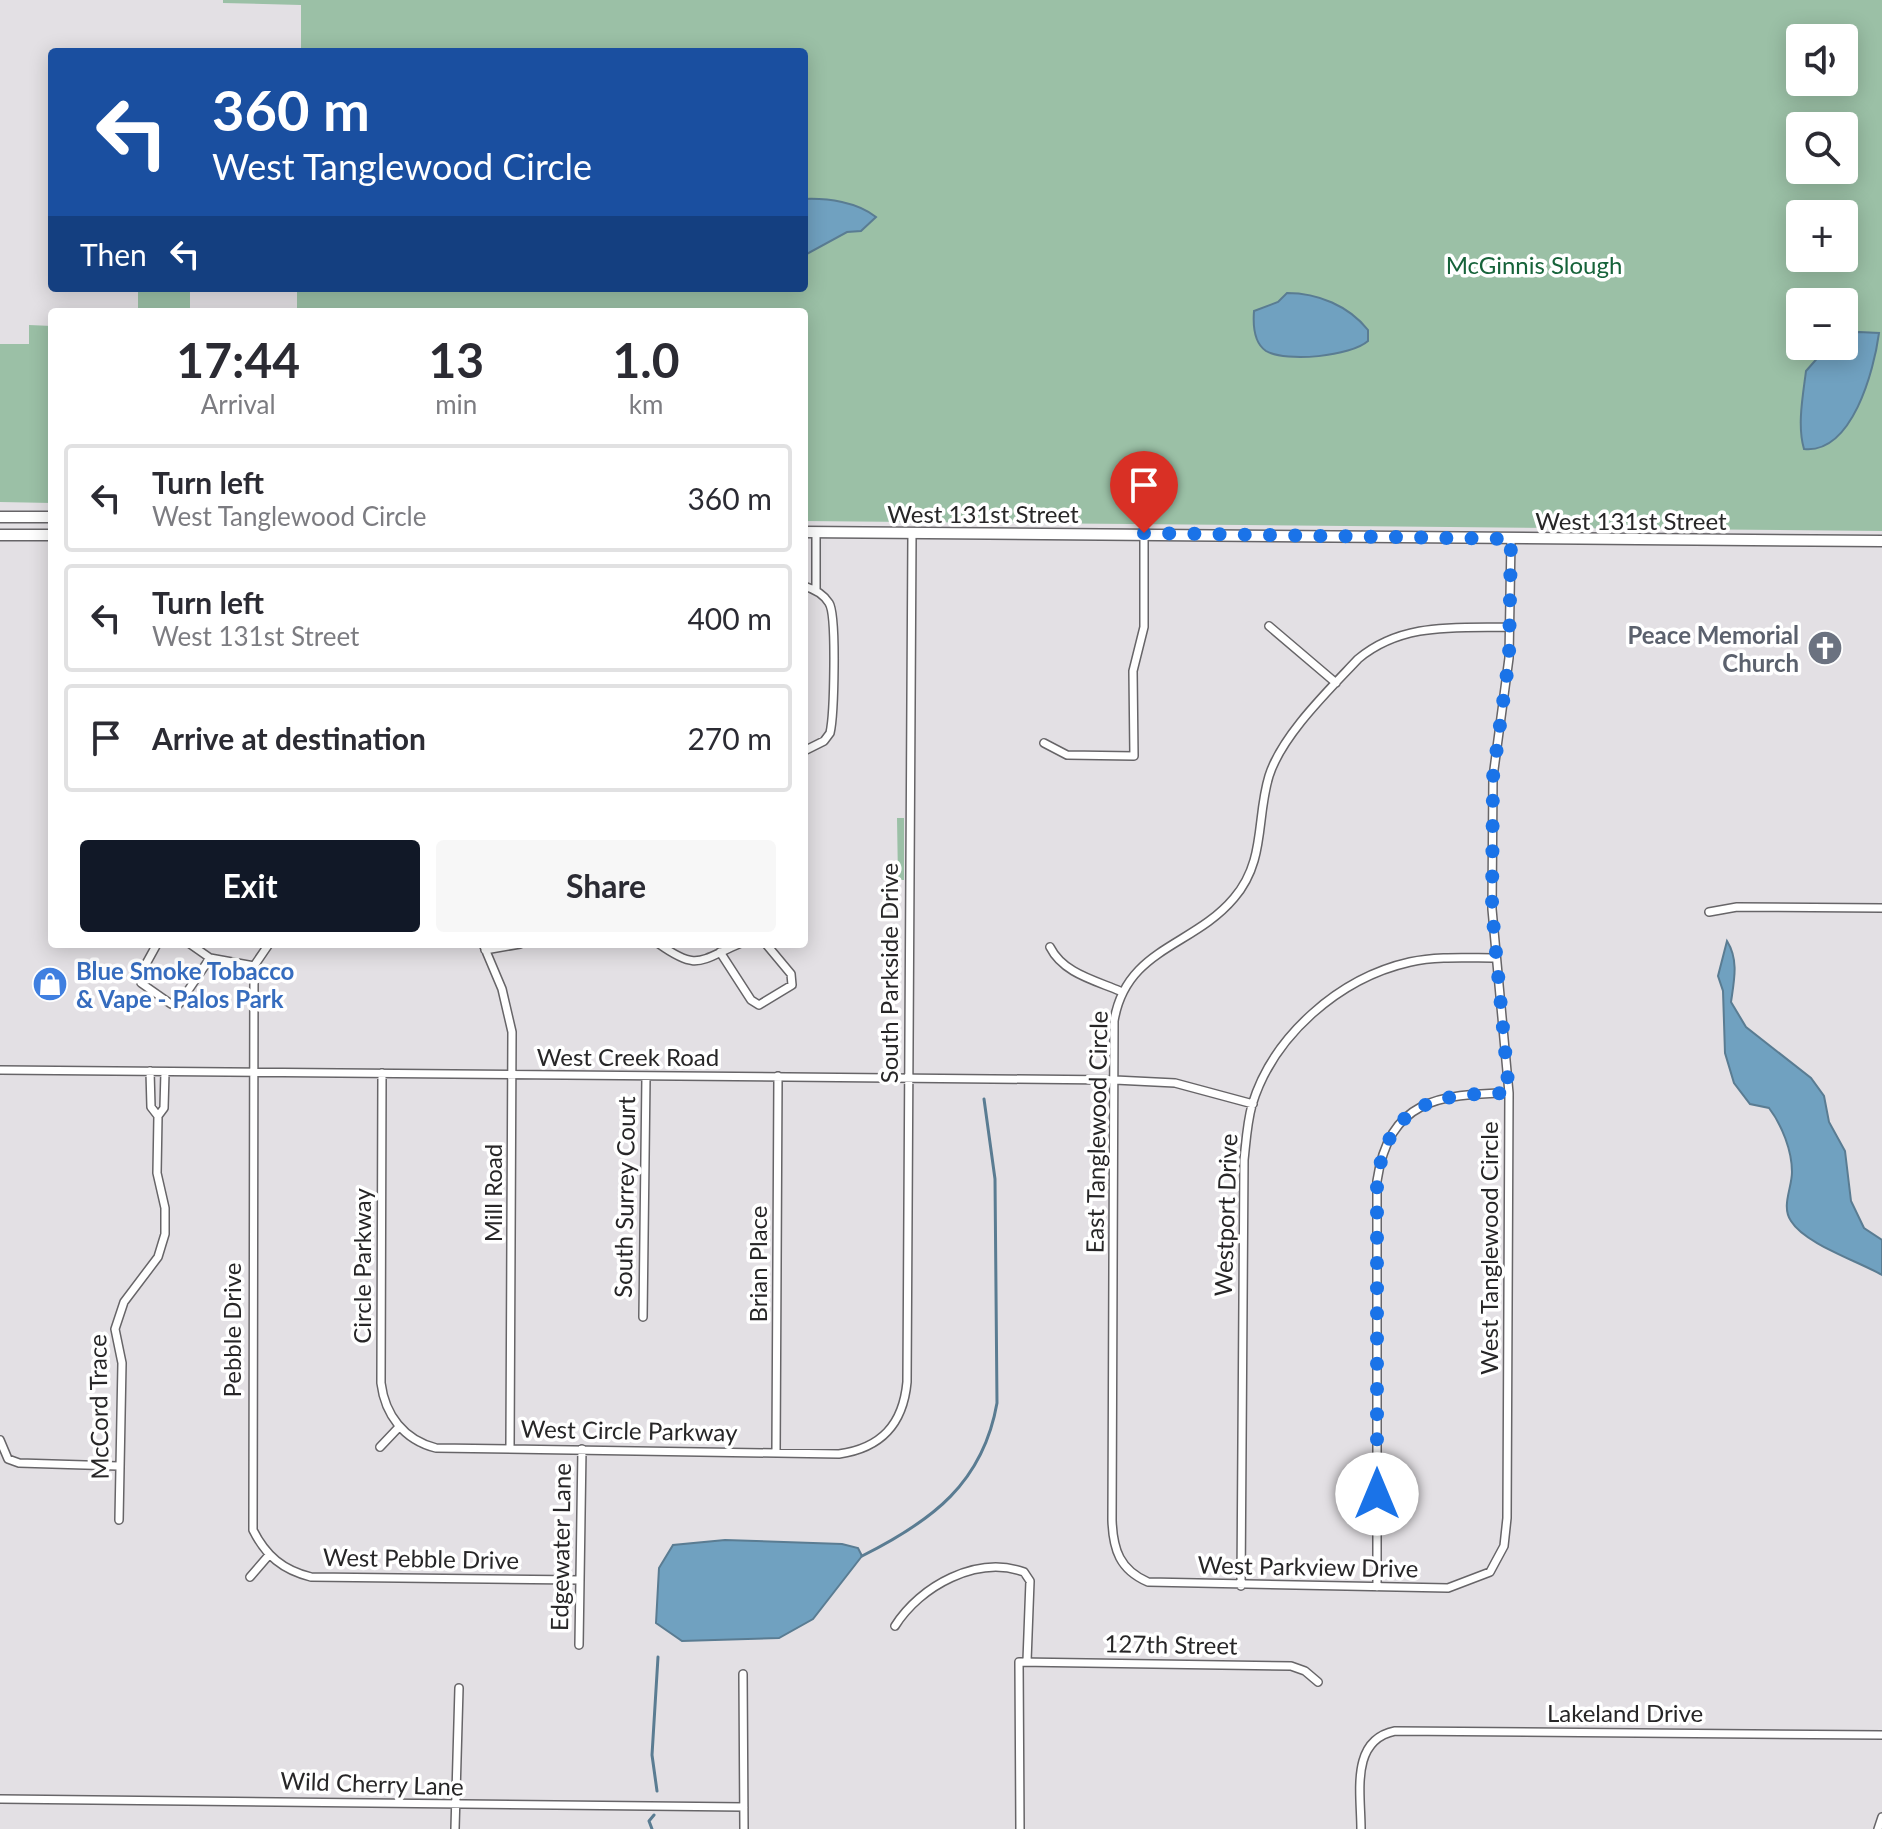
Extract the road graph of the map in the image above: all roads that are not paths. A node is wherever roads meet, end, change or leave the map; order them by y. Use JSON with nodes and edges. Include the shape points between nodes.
{"nodes":[{"id":1,"x":0,"y":517,"type":"edge"},
{"id":2,"x":48,"y":517,"type":"edge"},
{"id":3,"x":810,"y":532,"type":"edge"},
{"id":4,"x":912,"y":533,"type":"junction"},
{"id":5,"x":1144,"y":533,"type":"junction"},
{"id":6,"x":0,"y":535,"type":"edge"},
{"id":7,"x":48,"y":535,"type":"edge"},
{"id":8,"x":1511,"y":539,"type":"junction"},
{"id":9,"x":1882,"y":541,"type":"edge"},
{"id":10,"x":808,"y":587,"type":"edge"},
{"id":11,"x":816,"y":590,"type":"junction"},
{"id":12,"x":1269,"y":626,"type":"dead end"},
{"id":13,"x":1510,"y":627,"type":"junction"},
{"id":14,"x":1336,"y":683,"type":"junction"},
{"id":15,"x":1044,"y":743,"type":"dead end"},
{"id":16,"x":808,"y":749,"type":"edge"},
{"id":17,"x":1882,"y":908,"type":"edge"},
{"id":18,"x":1709,"y":912,"type":"dead end"},
{"id":19,"x":1050,"y":947,"type":"dead end"},
{"id":20,"x":155,"y":948,"type":"edge"},
{"id":21,"x":196,"y":948,"type":"edge"},
{"id":22,"x":266,"y":948,"type":"edge"},
{"id":23,"x":484,"y":948,"type":"edge"},
{"id":24,"x":664,"y":948,"type":"edge"},
{"id":25,"x":730,"y":948,"type":"edge"},
{"id":26,"x":769,"y":948,"type":"edge"},
{"id":27,"x":720,"y":952,"type":"junction"},
{"id":28,"x":210,"y":958,"type":"junction"},
{"id":29,"x":1496,"y":958,"type":"junction"},
{"id":30,"x":254,"y":966,"type":"junction"},
{"id":31,"x":1120,"y":991,"type":"junction"},
{"id":32,"x":0,"y":1070,"type":"edge"},
{"id":33,"x":150,"y":1071,"type":"junction"},
{"id":34,"x":165,"y":1072,"type":"junction"},
{"id":35,"x":252,"y":1072,"type":"junction"},
{"id":36,"x":382,"y":1073,"type":"junction"},
{"id":37,"x":513,"y":1075,"type":"junction"},
{"id":38,"x":778,"y":1076,"type":"junction"},
{"id":39,"x":646,"y":1077,"type":"junction"},
{"id":40,"x":907,"y":1079,"type":"junction"},
{"id":41,"x":1115,"y":1080,"type":"junction"},
{"id":42,"x":1509,"y":1093,"type":"junction"},
{"id":43,"x":1253,"y":1104,"type":"junction"},
{"id":44,"x":158,"y":1116,"type":"junction"},
{"id":45,"x":643,"y":1317,"type":"dead end"},
{"id":46,"x":399,"y":1427,"type":"junction"},
{"id":47,"x":0,"y":1440,"type":"edge"},
{"id":48,"x":380,"y":1447,"type":"dead end"},
{"id":49,"x":510,"y":1447,"type":"junction"},
{"id":50,"x":582,"y":1449,"type":"junction"},
{"id":51,"x":864,"y":1449,"type":"joint"},
{"id":52,"x":776,"y":1452,"type":"junction"},
{"id":53,"x":118,"y":1466,"type":"junction"},
{"id":54,"x":119,"y":1520,"type":"dead end"},
{"id":55,"x":269,"y":1555,"type":"junction"},
{"id":56,"x":1125,"y":1569,"type":"joint"},
{"id":57,"x":1490,"y":1572,"type":"joint"},
{"id":58,"x":250,"y":1577,"type":"dead end"},
{"id":59,"x":580,"y":1580,"type":"junction"},
{"id":60,"x":1241,"y":1586,"type":"junction"},
{"id":61,"x":1377,"y":1587,"type":"junction"},
{"id":62,"x":895,"y":1626,"type":"dead end"},
{"id":63,"x":579,"y":1645,"type":"dead end"},
{"id":64,"x":1023,"y":1662,"type":"junction"},
{"id":65,"x":743,"y":1674,"type":"dead end"},
{"id":66,"x":1318,"y":1682,"type":"dead end"},
{"id":67,"x":459,"y":1688,"type":"dead end"},
{"id":68,"x":1882,"y":1735,"type":"edge"},
{"id":69,"x":0,"y":1799,"type":"edge"},
{"id":70,"x":455,"y":1805,"type":"junction"},
{"id":71,"x":744,"y":1807,"type":"junction"},
{"id":72,"x":1882,"y":1817,"type":"edge"},
{"id":73,"x":455,"y":1829,"type":"edge"},
{"id":74,"x":744,"y":1829,"type":"edge"},
{"id":75,"x":1020,"y":1829,"type":"edge"},
{"id":76,"x":1361,"y":1829,"type":"edge"},
{"id":77,"x":1878,"y":1829,"type":"edge"}],
"edges":[{"from":1,"to":2,"type":"street"},
{"from":3,"to":4,"type":"street","name":"West 131st Street"},
{"from":3,"to":11,"type":"street"},
{"from":4,"to":5,"type":"street","name":"West 131st Street"},
{"from":4,"to":40,"type":"street","name":"South Parkside Drive"},
{"from":5,"to":8,"type":"street","name":"West 131st Street"},
{"from":5,"to":15,"type":"street","via":[[1144,627],[1133,671],[1134,756],[1067,755]]},
{"from":6,"to":7,"type":"street"},
{"from":8,"to":9,"type":"street","name":"West 131st Street"},
{"from":8,"to":13,"type":"street","name":"West Tanglewood Circle"},
{"from":10,"to":11,"type":"street"},
{"from":11,"to":16,"type":"street","via":[[832,609],[832,724],[824,741]]},
{"from":12,"to":14,"type":"street"},
{"from":13,"to":14,"type":"street","name":"East Tanglewood Circle","via":[[1436,628],[1398,635],[1373,646]]},
{"from":13,"to":29,"type":"street","name":"West Tanglewood Circle","via":[[1493,777]]},
{"from":14,"to":31,"type":"street","name":"East Tanglewood Circle","via":[[1274,761],[1260,844],[1234,898],[1143,966]]},
{"from":17,"to":18,"type":"street","via":[[1737,907]]},
{"from":19,"to":31,"type":"street","via":[[1072,971]]},
{"from":20,"to":28,"type":"street","via":[[141,983],[171,1004],[179,1004]]},
{"from":21,"to":28,"type":"street"},
{"from":22,"to":30,"type":"street"},
{"from":23,"to":37,"type":"street","name":"Mill Road","via":[[509,1010]]},
{"from":24,"to":27,"type":"street","via":[[691,962]]},
{"from":25,"to":27,"type":"street"},
{"from":26,"to":27,"type":"street","via":[[791,974],[792,985],[759,1005]]},
{"from":28,"to":30,"type":"street"},
{"from":29,"to":42,"type":"street","name":"West Tanglewood Circle"},
{"from":29,"to":43,"type":"street","name":"Westport Drive","via":[[1409,962],[1329,1000],[1286,1042]]},
{"from":30,"to":35,"type":"street","name":"Pebble Drive"},
{"from":31,"to":41,"type":"street","name":"East Tanglewood Circle","via":[[1114,1021]]},
{"from":32,"to":33,"type":"street","name":"West Creek Road"},
{"from":33,"to":34,"type":"street","name":"West Creek Road"},
{"from":33,"to":44,"type":"street","name":"McCord Trace","via":[[151,1107]]},
{"from":34,"to":35,"type":"street","name":"West Creek Road"},
{"from":34,"to":44,"type":"street","name":"McCord Trace","via":[[164,1108]]},
{"from":35,"to":36,"type":"street","name":"West Creek Road"},
{"from":35,"to":55,"type":"street","name":"Pebble Drive","via":[[251,1514],[253,1530]]},
{"from":36,"to":37,"type":"street","name":"West Creek Road"},
{"from":36,"to":46,"type":"street","name":"Circle Parkway","via":[[381,1383],[383,1399]]},
{"from":37,"to":39,"type":"street","name":"West Creek Road"},
{"from":37,"to":49,"type":"street","name":"Mill Road"},
{"from":38,"to":39,"type":"street","name":"West Creek Road"},
{"from":38,"to":40,"type":"street","name":"West Creek Road"},
{"from":38,"to":52,"type":"street","name":"Brian Place"},
{"from":39,"to":45,"type":"street","name":"South Surrey Court"},
{"from":40,"to":41,"type":"street","name":"West Creek Road"},
{"from":40,"to":51,"type":"street","name":"South Parkside Drive","via":[[907,1382],[901,1413],[887,1434]]},
{"from":41,"to":43,"type":"street","name":"West Creek Road","via":[[1175,1083]]},
{"from":41,"to":56,"type":"street","name":"East Tanglewood Circle","via":[[1112,1520]]},
{"from":42,"to":57,"type":"street","name":"West Tanglewood Circle","via":[[1507,1526],[1504,1546]]},
{"from":42,"to":61,"type":"street","via":[[1434,1099],[1395,1128],[1381,1154]]},
{"from":43,"to":60,"type":"street","name":"Westport Drive","via":[[1244,1160]]},
{"from":44,"to":53,"type":"street","name":"McCord Trace","via":[[157,1173],[165,1234],[153,1266],[117,1315],[122,1363]]},
{"from":46,"to":48,"type":"street"},
{"from":46,"to":49,"type":"street","name":"West Circle Parkway","via":[[436,1448]]},
{"from":47,"to":53,"type":"street","via":[[8,1459],[19,1463]]},
{"from":49,"to":50,"type":"street","name":"West Circle Parkway"},
{"from":50,"to":52,"type":"street","name":"West Circle Parkway"},
{"from":50,"to":59,"type":"street","name":"Edgewater Lane"},
{"from":51,"to":52,"type":"street","name":"West Circle Parkway","via":[[839,1454]]},
{"from":53,"to":54,"type":"street","name":"McCord Trace"},
{"from":55,"to":58,"type":"street"},
{"from":55,"to":59,"type":"street","name":"West Pebble Drive","via":[[311,1577]]},
{"from":56,"to":60,"type":"street","name":"West Parkview Drive","via":[[1164,1585]]},
{"from":57,"to":61,"type":"street","name":"West Parkview Drive","via":[[1448,1588]]},
{"from":59,"to":63,"type":"street","name":"Edgewater Lane"},
{"from":60,"to":61,"type":"street","name":"West Parkview Drive"},
{"from":62,"to":64,"type":"street","via":[[908,1606],[959,1574],[977,1568],[1015,1568],[1030,1581]]},
{"from":64,"to":66,"type":"street","name":"127th Street","via":[[1291,1666]]},
{"from":64,"to":75,"type":"street"},
{"from":65,"to":71,"type":"street"},
{"from":67,"to":70,"type":"street"},
{"from":68,"to":76,"type":"street","name":"Lakeland Drive","via":[[1381,1733],[1361,1762]]},
{"from":69,"to":70,"type":"street","name":"Wild Cherry Lane"},
{"from":70,"to":71,"type":"street","name":"Wild Cherry Lane"},
{"from":70,"to":73,"type":"street"},
{"from":71,"to":74,"type":"street"},
{"from":72,"to":77,"type":"street"}]}
